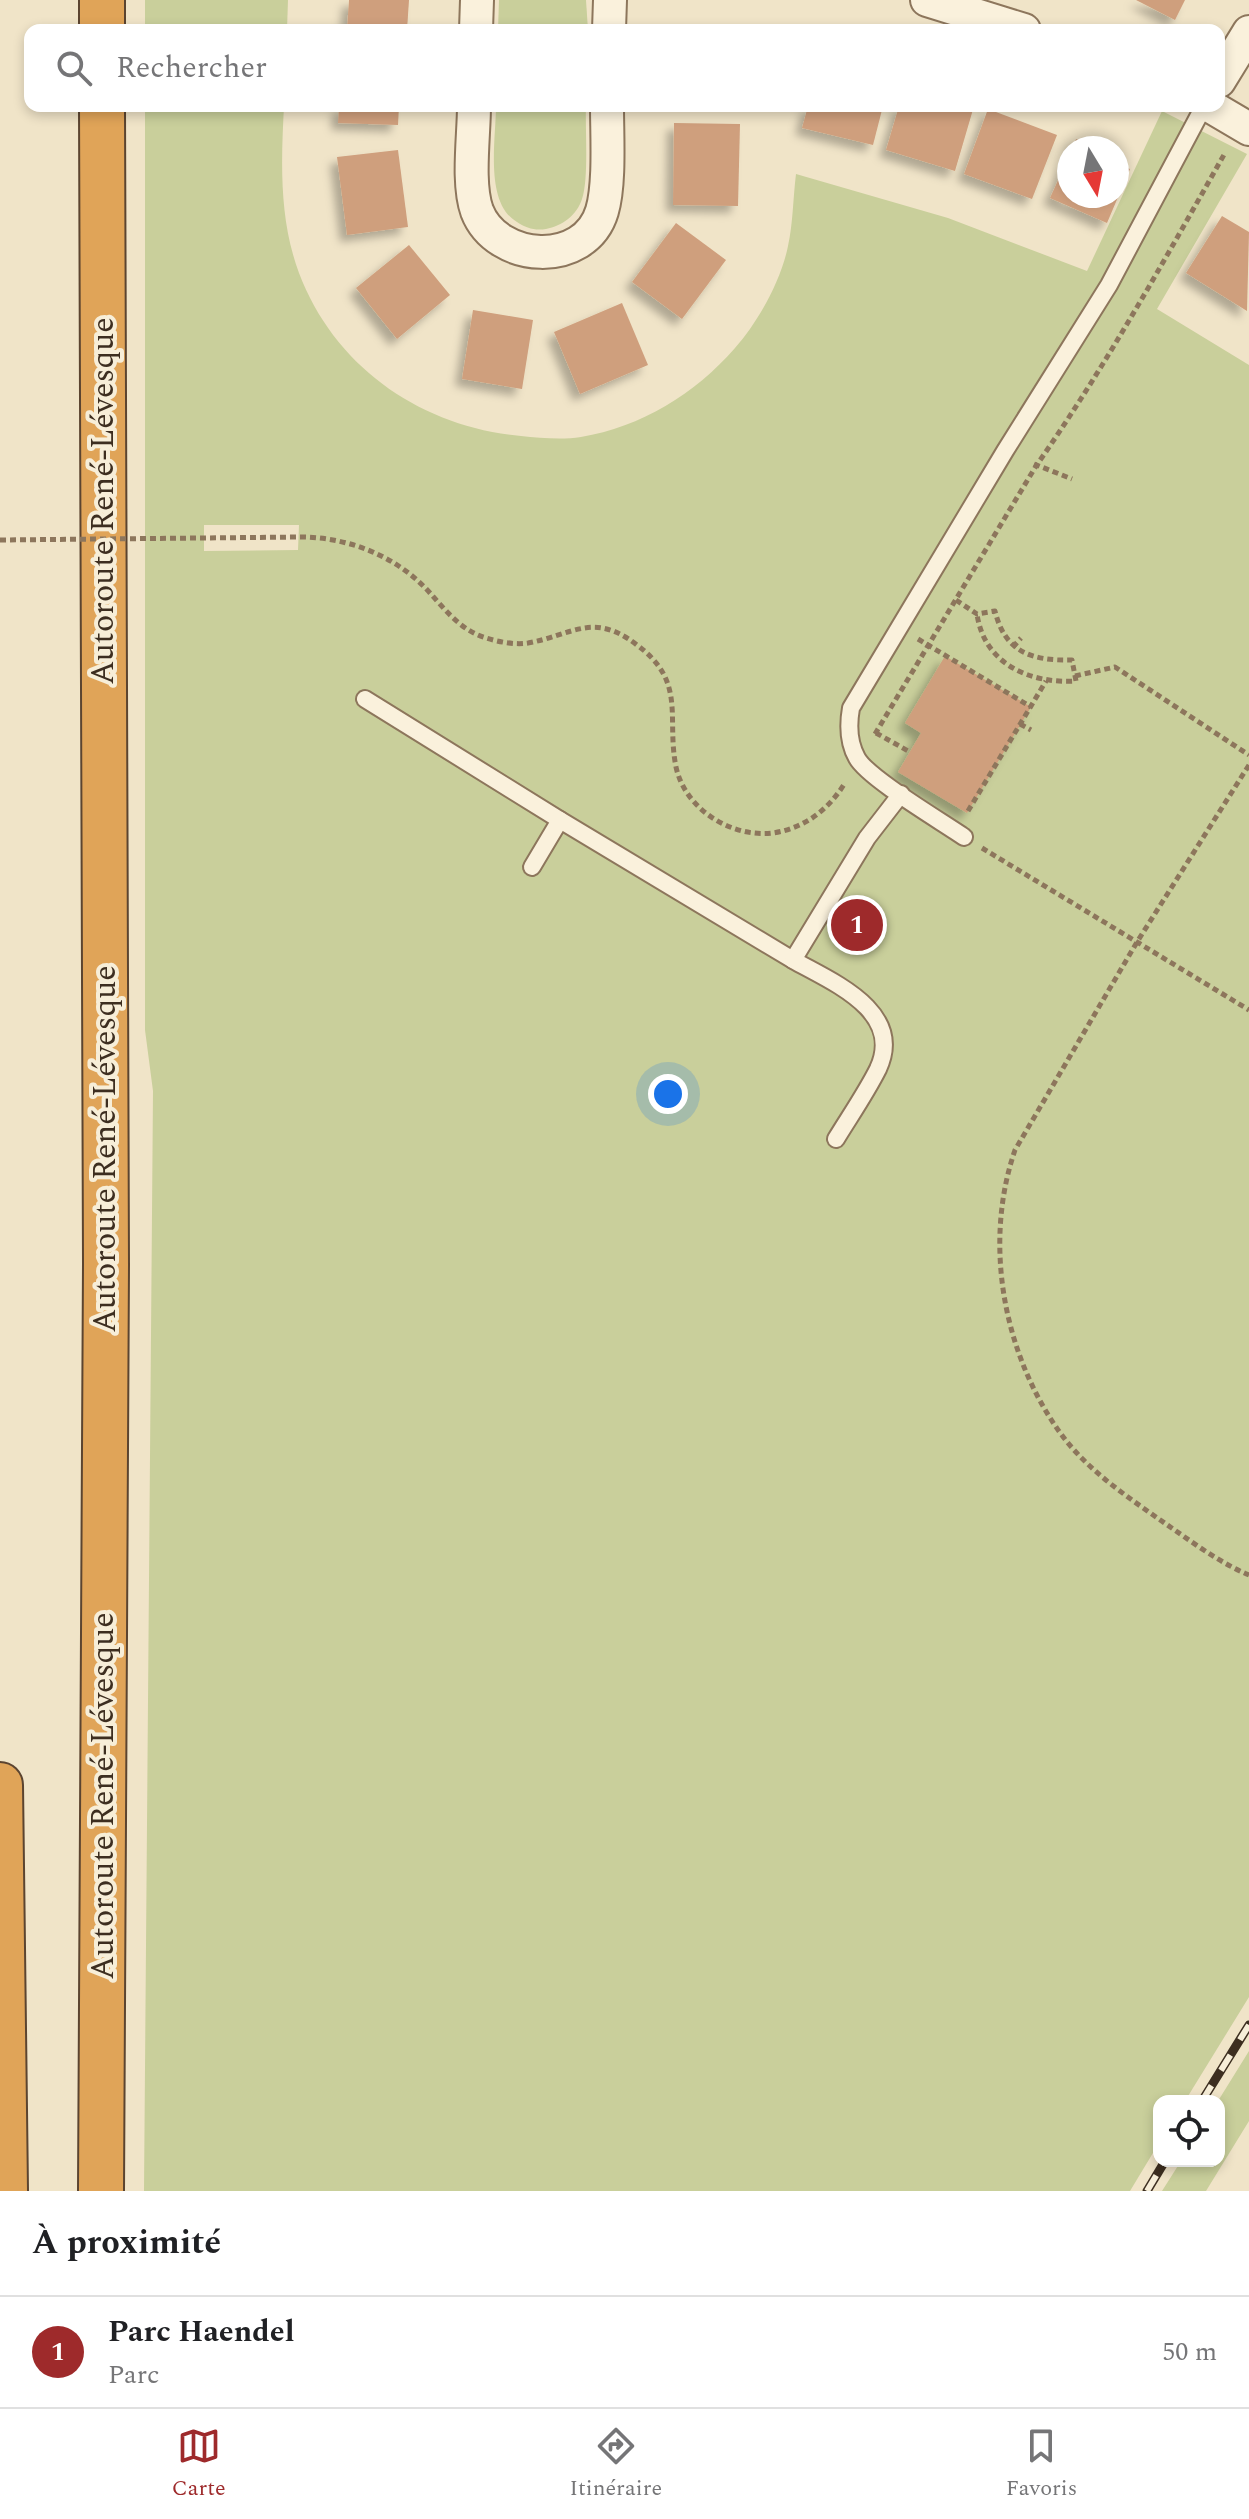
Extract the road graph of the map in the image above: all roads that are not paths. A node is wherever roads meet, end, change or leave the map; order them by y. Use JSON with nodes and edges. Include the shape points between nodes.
{"nodes":[{"id":1,"x":102,"y":0,"type":"edge"},
{"id":2,"x":477,"y":0,"type":"edge"},
{"id":3,"x":610,"y":0,"type":"edge"},
{"id":4,"x":927,"y":0,"type":"edge"},
{"id":5,"x":102,"y":24,"type":"edge"},
{"id":6,"x":476,"y":24,"type":"edge"},
{"id":7,"x":609,"y":24,"type":"edge"},
{"id":8,"x":1005,"y":24,"type":"edge"},
{"id":9,"x":1249,"y":32,"type":"edge"},
{"id":10,"x":1225,"y":71,"type":"edge"},
{"id":11,"x":102,"y":112,"type":"edge"},
{"id":12,"x":474,"y":112,"type":"edge"},
{"id":13,"x":607,"y":112,"type":"edge"},
{"id":14,"x":1201,"y":112,"type":"edge"},
{"id":15,"x":1216,"y":112,"type":"edge"},
{"id":16,"x":1240,"y":137,"type":"edge"},
{"id":17,"x":365,"y":699,"type":"dead end"},
{"id":18,"x":901,"y":794,"type":"junction"},
{"id":19,"x":560,"y":820,"type":"junction"},
{"id":20,"x":960,"y":834,"type":"road end"},
{"id":21,"x":532,"y":867,"type":"dead end"},
{"id":22,"x":793,"y":960,"type":"junction"},
{"id":23,"x":836,"y":1139,"type":"dead end"},
{"id":24,"x":0,"y":1785,"type":"edge"},
{"id":25,"x":5,"y":2191,"type":"edge"},
{"id":26,"x":101,"y":2191,"type":"edge"}],
"edges":[{"from":1,"to":5,"type":"highway"},
{"from":2,"to":6,"type":"street"},
{"from":3,"to":7,"type":"street"},
{"from":4,"to":8,"type":"street"},
{"from":9,"to":10,"type":"street"},
{"from":11,"to":26,"type":"highway","name":"Autoroute René-Lévesque","via":[[106,1264]]},
{"from":12,"to":13,"type":"street","via":[[477,211],[502,242],[540,253],[579,242],[602,212]]},
{"from":14,"to":18,"type":"lane","via":[[1109,285],[851,708],[849,733],[858,761]]},
{"from":15,"to":16,"type":"street"},
{"from":17,"to":19,"type":"lane"},
{"from":18,"to":20,"type":"lane"},
{"from":18,"to":22,"type":"lane","via":[[867,838]]},
{"from":19,"to":21,"type":"lane"},
{"from":19,"to":22,"type":"lane"},
{"from":22,"to":23,"type":"lane","via":[[862,1002],[883,1037],[878,1068]]},
{"from":24,"to":25,"type":"highway"}]}
